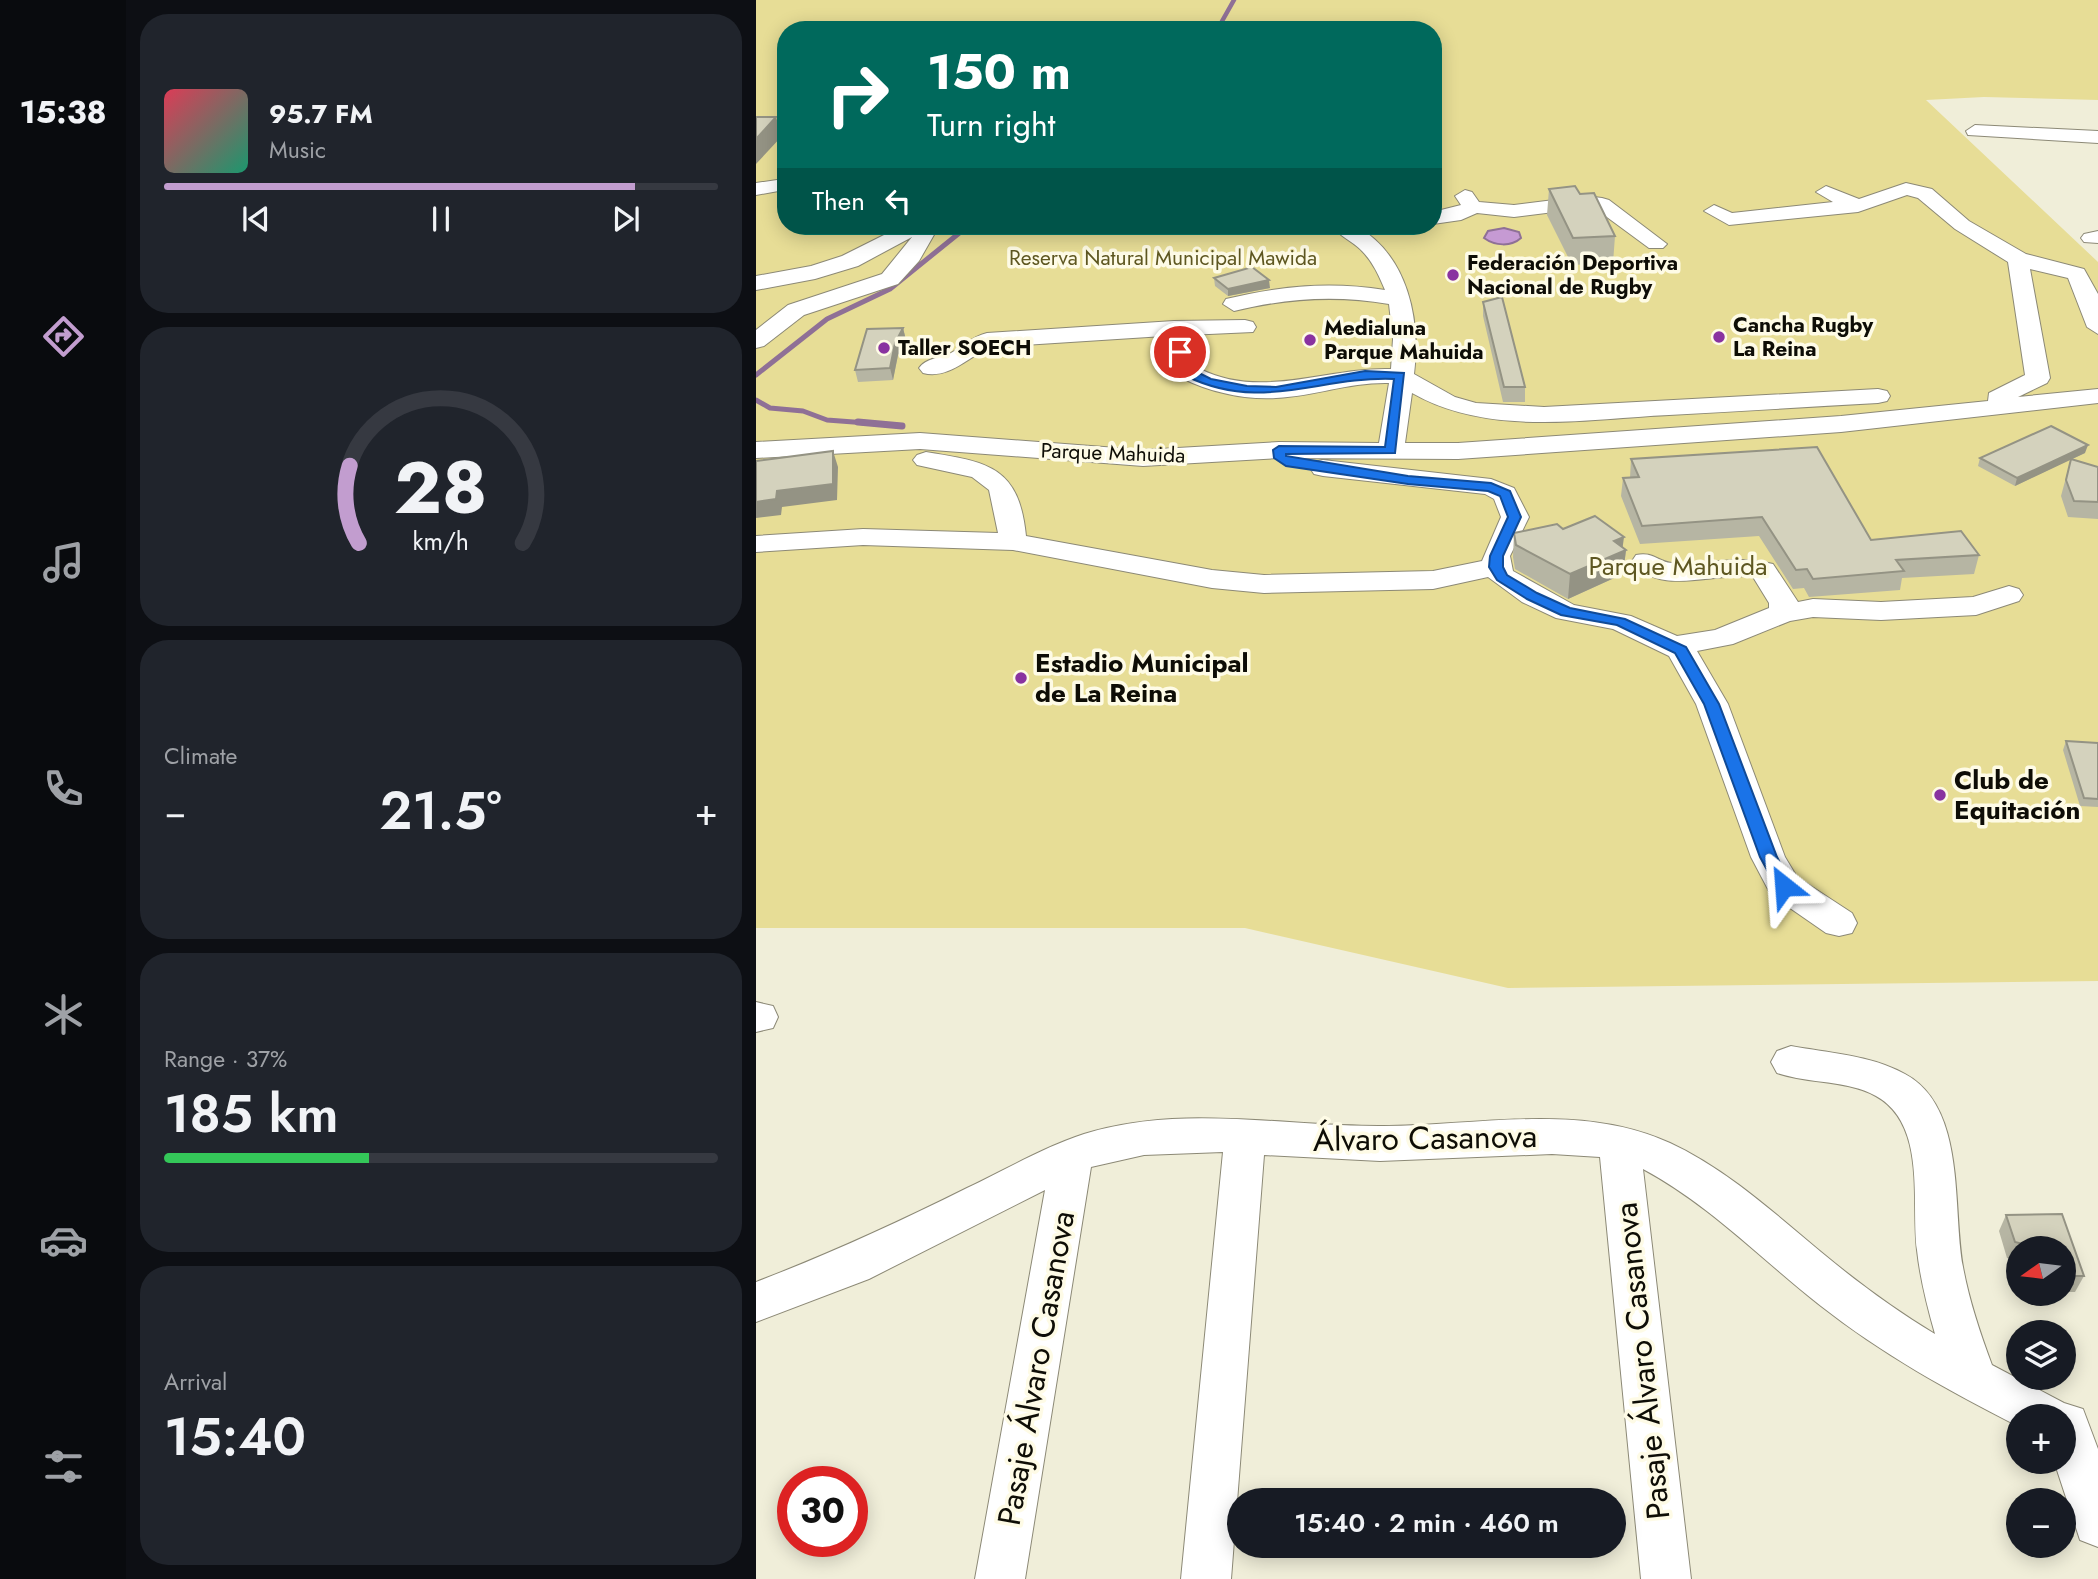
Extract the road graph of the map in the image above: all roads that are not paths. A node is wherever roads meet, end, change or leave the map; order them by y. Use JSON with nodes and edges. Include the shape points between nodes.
{"nodes":[{"id":1,"x":1975,"y":131,"type":"dead end"},
{"id":2,"x":2098,"y":137,"type":"edge"},
{"id":3,"x":777,"y":186,"type":"dead end"},
{"id":4,"x":756,"y":189,"type":"edge"},
{"id":5,"x":1826,"y":192,"type":"dead end"},
{"id":6,"x":1858,"y":206,"type":"junction"},
{"id":7,"x":1714,"y":211,"type":"dead end"},
{"id":8,"x":1442,"y":217,"type":"edge"},
{"id":9,"x":900,"y":235,"type":"edge"},
{"id":10,"x":924,"y":235,"type":"edge"},
{"id":11,"x":1354,"y":235,"type":"edge"},
{"id":12,"x":1656,"y":244,"type":"dead end"},
{"id":13,"x":2018,"y":259,"type":"junction"},
{"id":14,"x":756,"y":283,"type":"edge"},
{"id":15,"x":1398,"y":299,"type":"junction"},
{"id":16,"x":756,"y":300,"type":"edge"},
{"id":17,"x":1234,"y":304,"type":"dead end"},
{"id":18,"x":796,"y":310,"type":"junction"},
{"id":19,"x":1245,"y":327,"type":"dead end"},
{"id":20,"x":2098,"y":327,"type":"edge"},
{"id":21,"x":1174,"y":328,"type":"junction"},
{"id":22,"x":756,"y":341,"type":"edge"},
{"id":23,"x":931,"y":368,"type":"dead end"},
{"id":24,"x":1400,"y":376,"type":"junction"},
{"id":25,"x":1878,"y":396,"type":"dead end"},
{"id":26,"x":2098,"y":396,"type":"edge"},
{"id":27,"x":1980,"y":407,"type":"junction"},
{"id":28,"x":909,"y":441,"type":"junction"},
{"id":29,"x":756,"y":450,"type":"edge"},
{"id":30,"x":1279,"y":450,"type":"junction"},
{"id":31,"x":1391,"y":451,"type":"junction"},
{"id":32,"x":1013,"y":542,"type":"junction"},
{"id":33,"x":756,"y":544,"type":"edge"},
{"id":34,"x":1646,"y":561,"type":"dead end"},
{"id":35,"x":1496,"y":567,"type":"junction"},
{"id":36,"x":2009,"y":595,"type":"dead end"},
{"id":37,"x":1783,"y":613,"type":"junction"},
{"id":38,"x":1675,"y":646,"type":"junction"},
{"id":39,"x":1839,"y":923,"type":"dead end"},
{"id":40,"x":1791,"y":1062,"type":"dead end"},
{"id":41,"x":1245,"y":1138,"type":"junction"},
{"id":42,"x":1619,"y":1143,"type":"junction"},
{"id":43,"x":1072,"y":1157,"type":"junction"},
{"id":44,"x":756,"y":1302,"type":"edge"},
{"id":45,"x":1974,"y":1379,"type":"junction"},
{"id":46,"x":2024,"y":1404,"type":"edge"},
{"id":47,"x":2076,"y":1452,"type":"edge"},
{"id":48,"x":2098,"y":1522,"type":"edge"},
{"id":49,"x":1000,"y":1579,"type":"edge"},
{"id":50,"x":1206,"y":1579,"type":"edge"},
{"id":51,"x":1666,"y":1579,"type":"edge"}],
"edges":[{"from":1,"to":2,"type":"street"},
{"from":3,"to":4,"type":"street"},
{"from":5,"to":6,"type":"street"},
{"from":6,"to":7,"type":"street","via":[[1729,219]]},
{"from":6,"to":13,"type":"street","via":[[1906,190],[1926,193],[1962,225]]},
{"from":8,"to":12,"type":"street","via":[[1461,214],[1469,202],[1514,211],[1602,204]]},
{"from":9,"to":14,"type":"street","via":[[850,261]]},
{"from":10,"to":18,"type":"street","via":[[890,279]]},
{"from":11,"to":15,"type":"street","via":[[1376,255]]},
{"from":13,"to":20,"type":"street","via":[[2076,274]]},
{"from":13,"to":27,"type":"street","via":[[2038,378]]},
{"from":15,"to":17,"type":"street","via":[[1286,291]]},
{"from":15,"to":24,"type":"street","via":[[1405,337]]},
{"from":16,"to":18,"type":"street"},
{"from":18,"to":22,"type":"street"},
{"from":19,"to":21,"type":"street"},
{"from":21,"to":23,"type":"street","via":[[986,340],[961,357]]},
{"from":21,"to":24,"type":"street","via":[[1190,373],[1208,382],[1276,391],[1365,375]]},
{"from":24,"to":25,"type":"street","via":[[1446,402],[1498,413],[1598,413]]},
{"from":24,"to":31,"type":"street"},
{"from":26,"to":27,"type":"street","name":"Parque Mahuida"},
{"from":27,"to":31,"type":"street","name":"Parque Mahuida","via":[[1841,424],[1458,451]]},
{"from":28,"to":29,"type":"street","name":"Parque Mahuida"},
{"from":28,"to":30,"type":"street","name":"Parque Mahuida","via":[[1143,458]]},
{"from":28,"to":32,"type":"street","via":[[906,451],[911,458],[986,472],[1001,482]]},
{"from":30,"to":31,"type":"street","name":"Parque Mahuida"},
{"from":30,"to":35,"type":"street","via":[[1286,462],[1491,487],[1505,494],[1515,517],[1496,556]]},
{"from":32,"to":33,"type":"street","via":[[863,537]]},
{"from":32,"to":35,"type":"street","via":[[1212,579],[1264,584],[1433,580]]},
{"from":34,"to":37,"type":"street","via":[[1674,572],[1739,566],[1763,570],[1784,603]]},
{"from":35,"to":38,"type":"street","via":[[1512,584],[1566,612],[1620,622]]},
{"from":36,"to":37,"type":"street","via":[[1976,606],[1881,611],[1813,608]]},
{"from":37,"to":38,"type":"street","via":[[1722,638]]},
{"from":38,"to":39,"type":"street","via":[[1694,669],[1712,704],[1768,857],[1784,886]]},
{"from":40,"to":45,"type":"street","via":[[1889,1084],[1922,1114],[1929,1135],[1940,1263]]},
{"from":41,"to":42,"type":"street","name":"Álvaro Casanova","via":[[1414,1143],[1561,1136]]},
{"from":41,"to":43,"type":"street","name":"Álvaro Casanova","via":[[1141,1136],[1101,1144]]},
{"from":41,"to":50,"type":"street"},
{"from":42,"to":45,"type":"street","name":"Álvaro Casanova","via":[[1691,1175],[1861,1311]]},
{"from":42,"to":51,"type":"street","name":"Pasaje Álvaro Casanova"},
{"from":43,"to":44,"type":"street","name":"Álvaro Casanova","via":[[854,1265]]},
{"from":43,"to":49,"type":"street","name":"Pasaje Álvaro Casanova"},
{"from":45,"to":46,"type":"street","name":"Álvaro Casanova"},
{"from":47,"to":48,"type":"street"}]}
